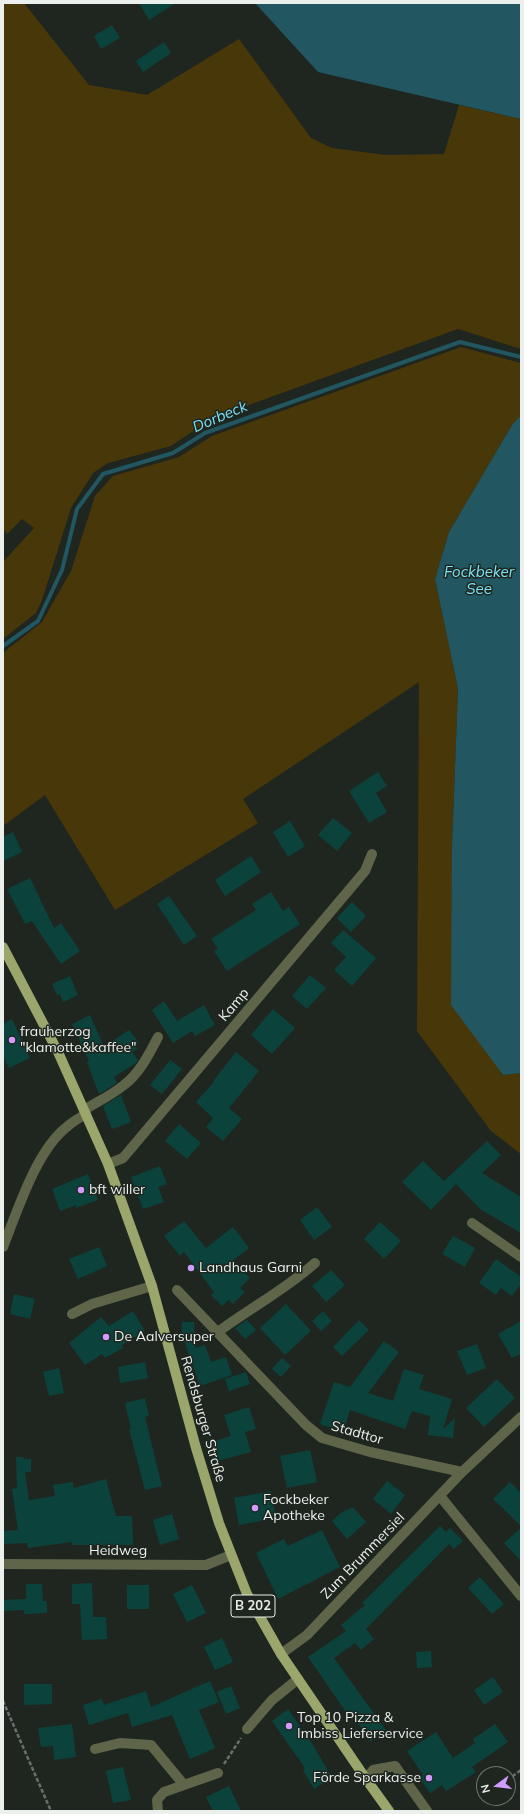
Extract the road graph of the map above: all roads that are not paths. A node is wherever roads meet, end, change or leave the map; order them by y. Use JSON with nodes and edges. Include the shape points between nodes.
{"nodes":[{"id":1,"x":372,"y":854,"type":"dead end"},
{"id":2,"x":3,"y":947,"type":"edge"},
{"id":3,"x":158,"y":1037,"type":"dead end"},
{"id":4,"x":85,"y":1112,"type":"junction"},
{"id":5,"x":108,"y":1164,"type":"junction"},
{"id":6,"x":472,"y":1223,"type":"dead end"},
{"id":7,"x":3,"y":1247,"type":"edge"},
{"id":8,"x":521,"y":1257,"type":"edge"},
{"id":9,"x":315,"y":1263,"type":"dead end"},
{"id":10,"x":152,"y":1286,"type":"junction"},
{"id":11,"x":177,"y":1290,"type":"dead end"},
{"id":12,"x":72,"y":1314,"type":"dead end"},
{"id":13,"x":218,"y":1332,"type":"junction"},
{"id":14,"x":521,"y":1417,"type":"edge"},
{"id":15,"x":462,"y":1472,"type":"junction"},
{"id":16,"x":440,"y":1496,"type":"junction"},
{"id":17,"x":231,"y":1555,"type":"junction"},
{"id":18,"x":3,"y":1564,"type":"edge"},
{"id":19,"x":521,"y":1596,"type":"edge"},
{"id":20,"x":281,"y":1654,"type":"junction"},
{"id":21,"x":298,"y":1679,"type":"junction"},
{"id":22,"x":247,"y":1729,"type":"road end"},
{"id":23,"x":95,"y":1748,"type":"dead end"},
{"id":24,"x":218,"y":1773,"type":"road end"},
{"id":25,"x":366,"y":1779,"type":"junction"},
{"id":26,"x":184,"y":1786,"type":"junction"},
{"id":27,"x":158,"y":1811,"type":"edge"},
{"id":28,"x":389,"y":1811,"type":"edge"},
{"id":29,"x":427,"y":1811,"type":"edge"}],
"edges":[{"from":1,"to":5,"type":"street","name":"Kamp","via":[[365,871],[123,1158]]},
{"from":2,"to":4,"type":"main road","name":"Rendsburger Straße","via":[[58,1052]]},
{"from":3,"to":4,"type":"street","via":[[133,1076]]},
{"from":4,"to":5,"type":"main road","name":"Rendsburger Straße","number":"B 202"},
{"from":4,"to":7,"type":"street","via":[[49,1145],[29,1183]]},
{"from":5,"to":10,"type":"main road","name":"Rendsburger Straße","number":"B 202"},
{"from":6,"to":8,"type":"street"},
{"from":9,"to":13,"type":"street","via":[[294,1282]]},
{"from":10,"to":12,"type":"street","via":[[92,1304]]},
{"from":10,"to":17,"type":"main road","name":"Rendsburger Straße","number":"B 202","via":[[196,1448]]},
{"from":11,"to":13,"type":"street","name":"Stadttor"},
{"from":13,"to":15,"type":"street","name":"Stadttor","via":[[306,1425],[322,1438],[370,1452]]},
{"from":14,"to":15,"type":"street"},
{"from":15,"to":16,"type":"street","name":"Zum Brummersiel"},
{"from":16,"to":19,"type":"street"},
{"from":16,"to":20,"type":"street","name":"Zum Brummersiel","via":[[307,1635]]},
{"from":17,"to":18,"type":"street","name":"Heidweg","via":[[206,1565]]},
{"from":17,"to":20,"type":"main road","name":"Rendsburger Straße","number":"B 202","via":[[247,1594]]},
{"from":20,"to":21,"type":"main road","name":"Rendsburger Straße","number":"B 202"},
{"from":21,"to":22,"type":"street","via":[[272,1700]]},
{"from":21,"to":25,"type":"main road","name":"Rendsburger Straße","number":"B 202"},
{"from":23,"to":26,"type":"street","via":[[120,1743],[151,1745]]},
{"from":24,"to":26,"type":"street"},
{"from":25,"to":28,"type":"main road","name":"Rendsburger Straße","number":"B 202"},
{"from":25,"to":29,"type":"street","via":[[373,1770],[395,1766]]},
{"from":26,"to":27,"type":"street","via":[[164,1792],[157,1800]]}]}
